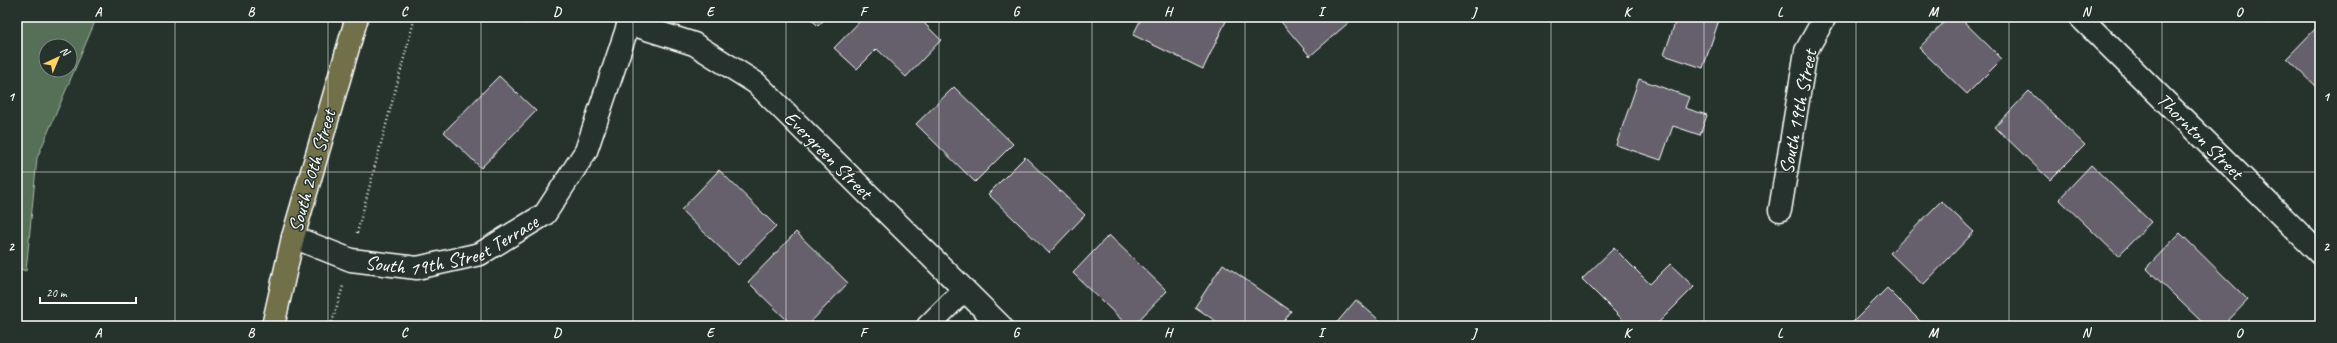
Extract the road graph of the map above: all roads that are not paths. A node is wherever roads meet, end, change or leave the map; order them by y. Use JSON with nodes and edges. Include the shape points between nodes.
{"nodes":[{"id":1,"x":357,"y":17,"type":"edge"},
{"id":2,"x":1825,"y":17,"type":"edge"},
{"id":3,"x":2080,"y":17,"type":"edge"},
{"id":4,"x":630,"y":20,"type":"edge"},
{"id":5,"x":1780,"y":210,"type":"dead end"},
{"id":6,"x":293,"y":237,"type":"junction"},
{"id":7,"x":2316,"y":243,"type":"edge"},
{"id":8,"x":964,"y":290,"type":"junction"},
{"id":9,"x":273,"y":326,"type":"edge"},
{"id":10,"x":928,"y":326,"type":"edge"},
{"id":11,"x":1001,"y":326,"type":"edge"}],
"edges":[{"from":1,"to":6,"type":"main road","name":"South 20th Street"},
{"from":2,"to":5,"type":"street","name":"South 19th Street","via":[[1806,51]]},
{"from":3,"to":7,"type":"street","name":"Thornton Street"},
{"from":4,"to":6,"type":"street","name":"South 19th Street Terrace","via":[[586,151],[545,214],[480,254],[417,268],[351,260]]},
{"from":4,"to":8,"type":"street","name":"Evergreen Street","via":[[694,44],[756,83]]},
{"from":6,"to":9,"type":"main road","name":"South 20th Street"},
{"from":8,"to":10,"type":"street"},
{"from":8,"to":11,"type":"street","name":"Evergreen Street"}]}
